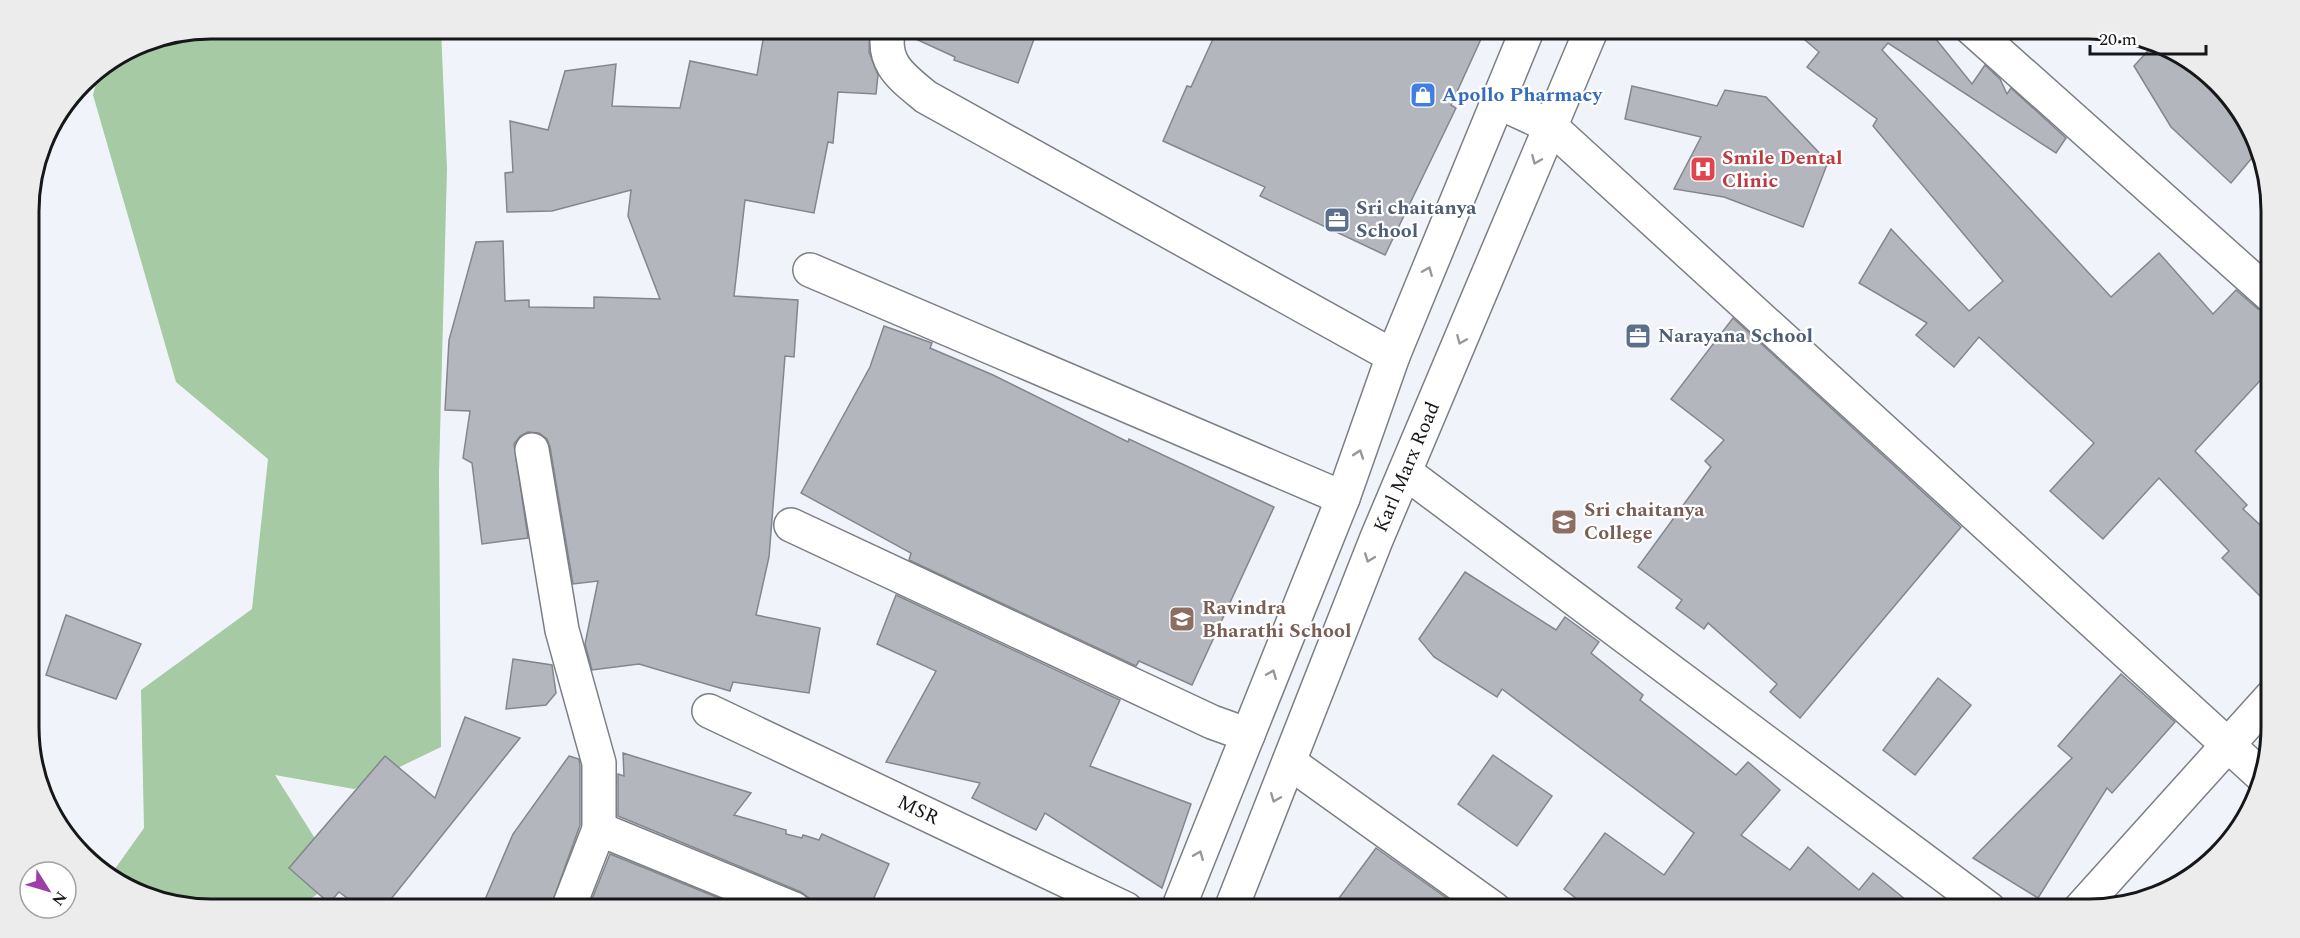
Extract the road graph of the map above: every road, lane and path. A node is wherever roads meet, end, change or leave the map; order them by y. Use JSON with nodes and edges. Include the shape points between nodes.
{"nodes":[{"id":1,"x":887,"y":39,"type":"edge"},
{"id":2,"x":1524,"y":39,"type":"edge"},
{"id":3,"x":1587,"y":39,"type":"edge"},
{"id":4,"x":1983,"y":39,"type":"edge"},
{"id":5,"x":1498,"y":102,"type":"junction"},
{"id":6,"x":1550,"y":126,"type":"junction"},
{"id":7,"x":810,"y":270,"type":"dead end"},
{"id":8,"x":2261,"y":287,"type":"edge"},
{"id":9,"x":1393,"y":356,"type":"junction"},
{"id":10,"x":532,"y":450,"type":"dead end"},
{"id":11,"x":1405,"y":472,"type":"junction"},
{"id":12,"x":1343,"y":498,"type":"junction"},
{"id":13,"x":791,"y":525,"type":"dead end"},
{"id":14,"x":2261,"y":708,"type":"edge"},
{"id":15,"x":709,"y":711,"type":"dead end"},
{"id":16,"x":1248,"y":735,"type":"junction"},
{"id":17,"x":2227,"y":746,"type":"junction"},
{"id":18,"x":1289,"y":762,"type":"junction"},
{"id":19,"x":2255,"y":770,"type":"edge"},
{"id":20,"x":599,"y":829,"type":"junction"},
{"id":21,"x":572,"y":899,"type":"edge"},
{"id":22,"x":770,"y":899,"type":"edge"},
{"id":23,"x":1105,"y":899,"type":"edge"},
{"id":24,"x":1182,"y":899,"type":"edge"},
{"id":25,"x":1235,"y":899,"type":"edge"},
{"id":26,"x":1480,"y":899,"type":"edge"},
{"id":27,"x":1976,"y":899,"type":"edge"},
{"id":28,"x":2089,"y":899,"type":"edge"}],
"edges":[{"from":1,"to":9,"type":"street","via":[[894,70],[926,97]]},
{"from":2,"to":5,"type":"street"},
{"from":3,"to":6,"type":"street","name":"Karl Marx Road"},
{"from":4,"to":8,"type":"street"},
{"from":5,"to":6,"type":"street"},
{"from":9,"to":5,"type":"street","one_way":true},
{"from":6,"to":11,"type":"street","name":"Karl Marx Road","one_way":true},
{"from":6,"to":17,"type":"street"},
{"from":7,"to":12,"type":"street"},
{"from":12,"to":9,"type":"street","one_way":true},
{"from":10,"to":20,"type":"street","via":[[562,630],[599,763]]},
{"from":11,"to":18,"type":"street","name":"Karl Marx Road","one_way":true},
{"from":11,"to":27,"type":"street"},
{"from":16,"to":12,"type":"street","one_way":true},
{"from":13,"to":16,"type":"street","via":[[1212,722]]},
{"from":14,"to":17,"type":"street"},
{"from":15,"to":23,"type":"street","name":"MSR"},
{"from":24,"to":16,"type":"street","one_way":true},
{"from":17,"to":19,"type":"street"},
{"from":17,"to":28,"type":"street"},
{"from":18,"to":25,"type":"street","name":"Karl Marx Road","one_way":true},
{"from":18,"to":26,"type":"street"},
{"from":20,"to":21,"type":"street"},
{"from":20,"to":22,"type":"street"}]}
